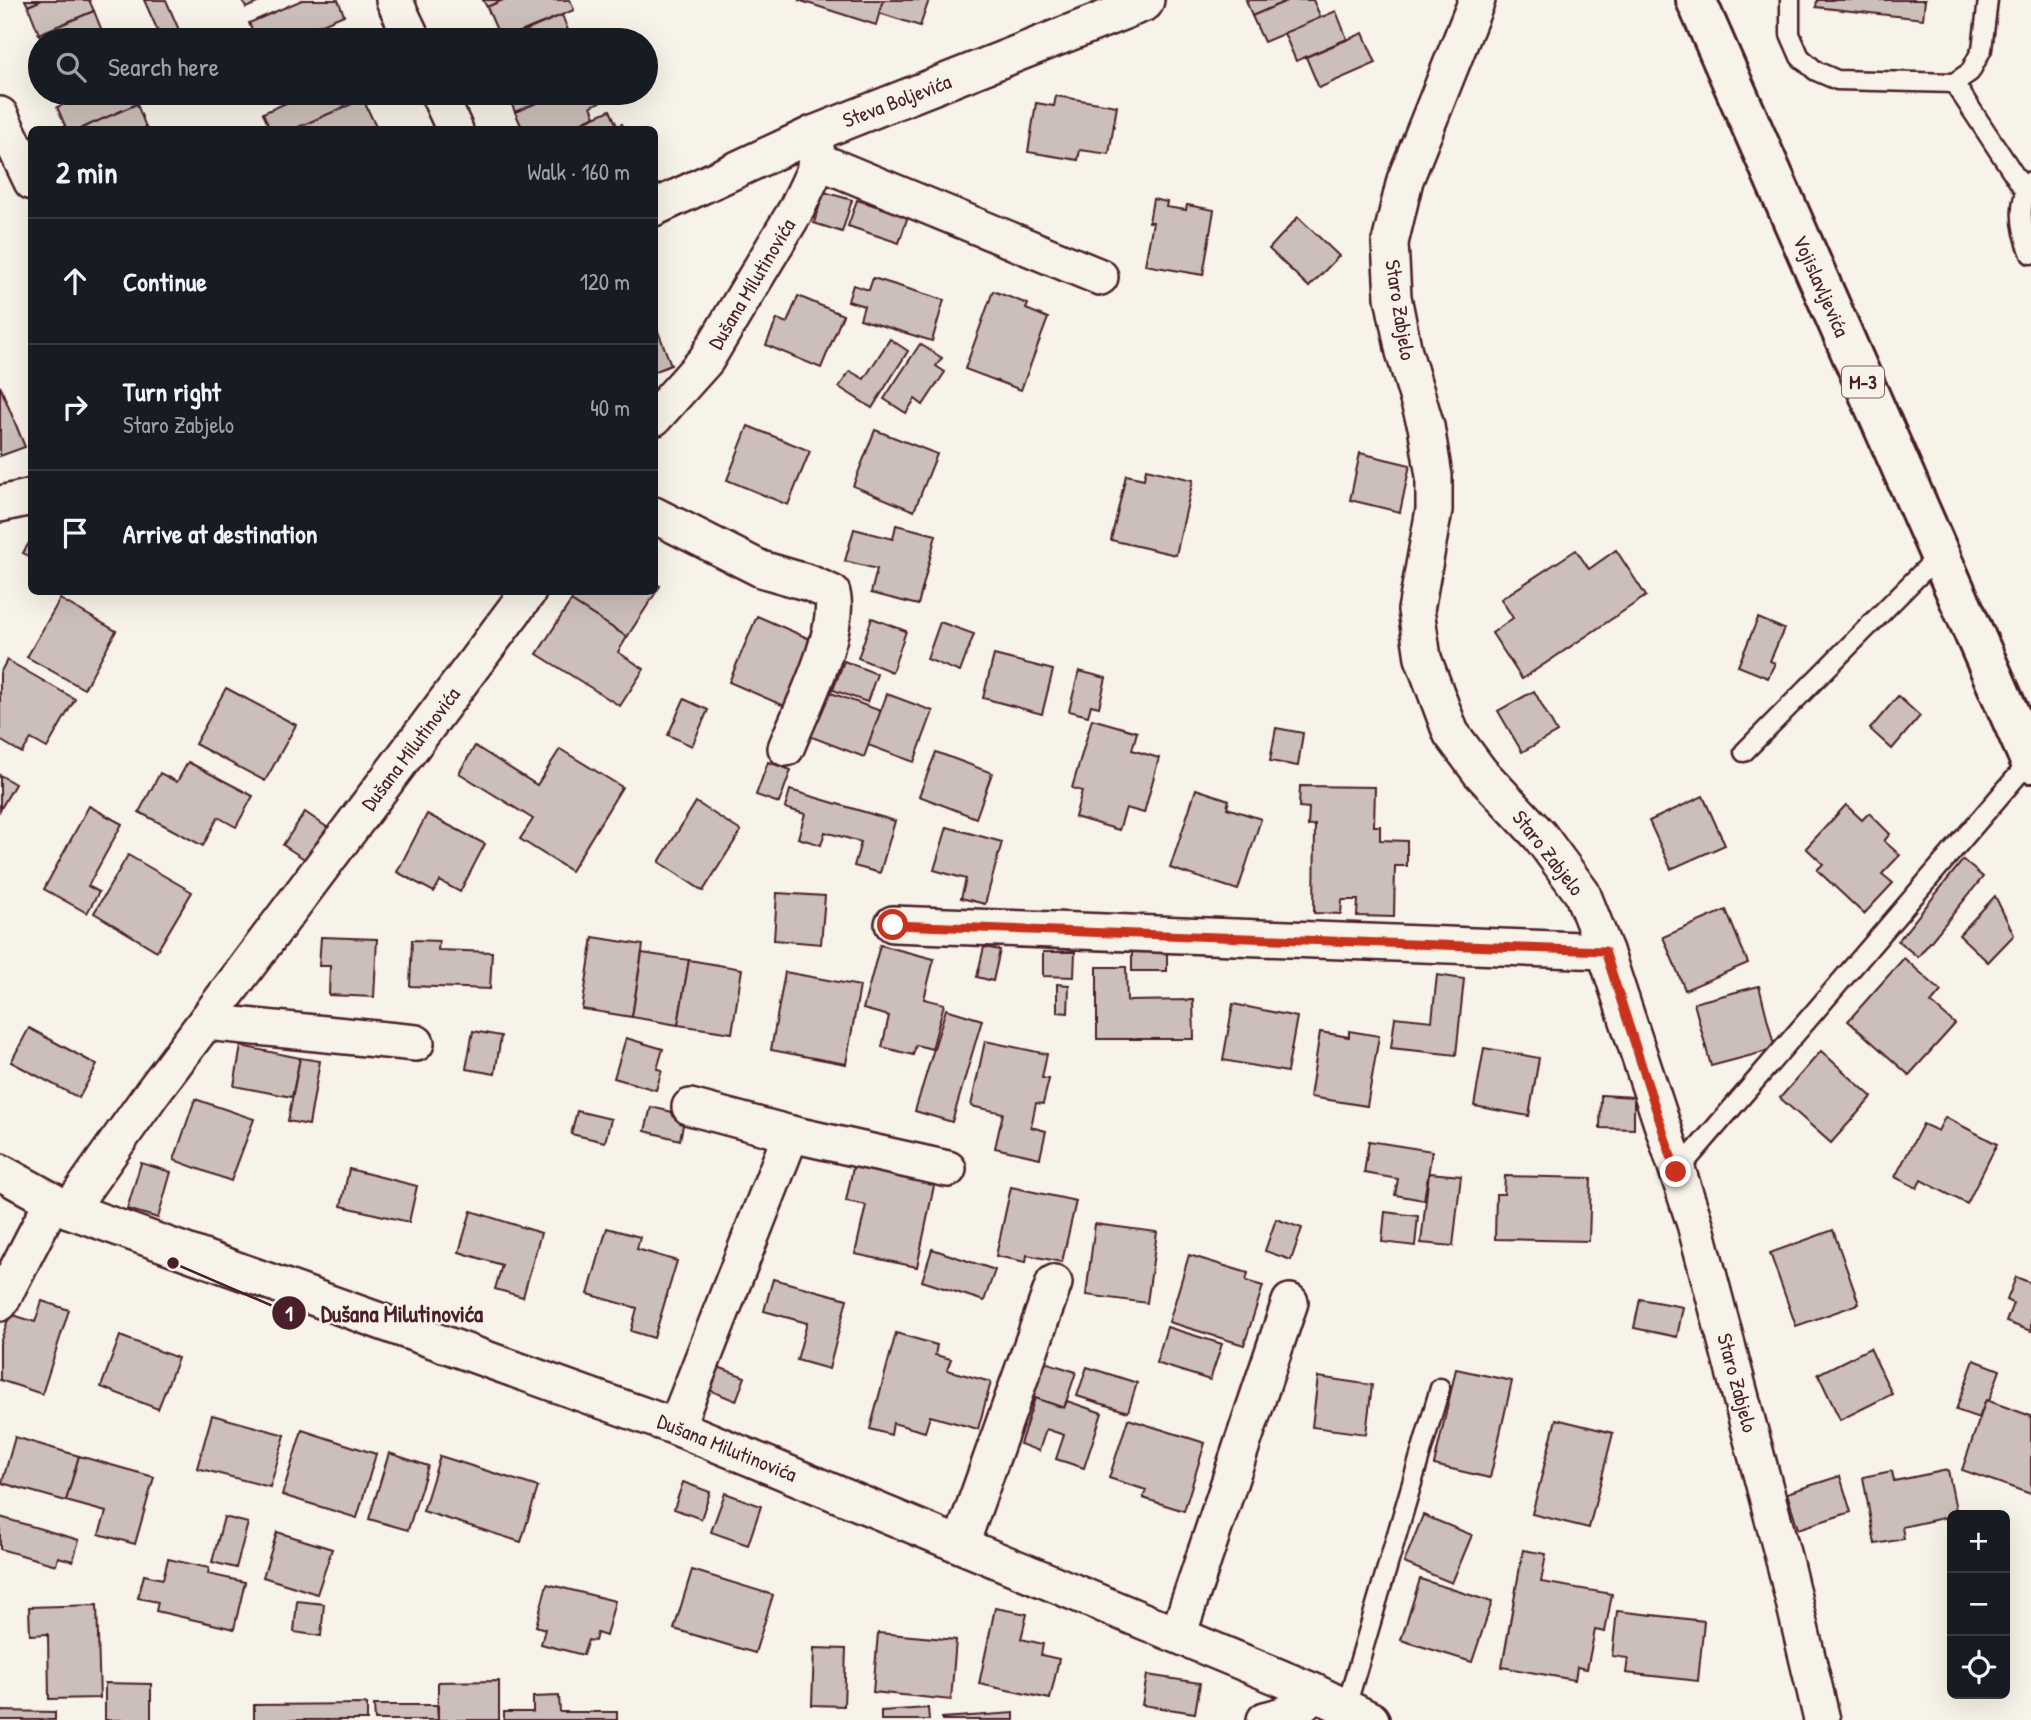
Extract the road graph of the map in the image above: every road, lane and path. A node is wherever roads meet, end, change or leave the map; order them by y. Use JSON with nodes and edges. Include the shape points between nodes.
{"nodes":[{"id":1,"x":394,"y":0,"type":"edge"},
{"id":2,"x":1476,"y":0,"type":"edge"},
{"id":3,"x":1696,"y":0,"type":"edge"},
{"id":4,"x":1790,"y":0,"type":"edge"},
{"id":5,"x":1988,"y":0,"type":"edge"},
{"id":6,"x":1146,"y":2,"type":"edge"},
{"id":7,"x":407,"y":28,"type":"edge"},
{"id":8,"x":1954,"y":83,"type":"junction"},
{"id":9,"x":444,"y":105,"type":"edge"},
{"id":10,"x":0,"y":115,"type":"edge"},
{"id":11,"x":453,"y":126,"type":"edge"},
{"id":12,"x":815,"y":147,"type":"junction"},
{"id":13,"x":28,"y":174,"type":"edge"},
{"id":14,"x":2028,"y":186,"type":"edge"},
{"id":15,"x":658,"y":206,"type":"edge"},
{"id":16,"x":2031,"y":254,"type":"edge"},
{"id":17,"x":1100,"y":277,"type":"dead end"},
{"id":18,"x":658,"y":414,"type":"edge"},
{"id":19,"x":28,"y":498,"type":"edge"},
{"id":20,"x":0,"y":504,"type":"edge"},
{"id":21,"x":658,"y":517,"type":"edge"},
{"id":22,"x":1939,"y":555,"type":"junction"},
{"id":23,"x":526,"y":595,"type":"edge"},
{"id":24,"x":786,"y":748,"type":"dead end"},
{"id":25,"x":1744,"y":752,"type":"dead end"},
{"id":26,"x":2030,"y":762,"type":"edge"},
{"id":27,"x":893,"y":925,"type":"dead end"},
{"id":28,"x":1605,"y":951,"type":"junction"},
{"id":29,"x":206,"y":1022,"type":"junction"},
{"id":30,"x":416,"y":1043,"type":"dead end"},
{"id":31,"x":691,"y":1108,"type":"dead end"},
{"id":32,"x":791,"y":1135,"type":"junction"},
{"id":33,"x":948,"y":1169,"type":"dead end"},
{"id":34,"x":0,"y":1172,"type":"edge"},
{"id":35,"x":1676,"y":1172,"type":"junction"},
{"id":36,"x":61,"y":1206,"type":"junction"},
{"id":37,"x":1054,"y":1283,"type":"dead end"},
{"id":38,"x":1290,"y":1302,"type":"dead end"},
{"id":39,"x":0,"y":1303,"type":"edge"},
{"id":40,"x":1440,"y":1388,"type":"dead end"},
{"id":41,"x":676,"y":1427,"type":"junction"},
{"id":42,"x":961,"y":1544,"type":"junction"},
{"id":43,"x":1178,"y":1635,"type":"junction"},
{"id":44,"x":1312,"y":1691,"type":"junction"},
{"id":45,"x":1359,"y":1713,"type":"edge"},
{"id":46,"x":1265,"y":1720,"type":"edge"},
{"id":47,"x":1822,"y":1720,"type":"edge"}],
"edges":[{"from":1,"to":7,"type":"street"},
{"from":2,"to":28,"type":"street","name":"Staro Zabjelo","via":[[1405,180],[1390,243],[1404,352],[1426,426],[1434,476],[1434,510],[1416,610],[1423,659],[1451,733],[1480,772],[1540,836],[1582,893]]},
{"from":3,"to":22,"type":"main road","name":"Vojislavljevića","number":"M-3"},
{"from":4,"to":8,"type":"lane","via":[[1790,34],[1800,57],[1815,71],[1837,80]]},
{"from":5,"to":8,"type":"lane","via":[[1982,50],[1970,72]]},
{"from":6,"to":12,"type":"street","name":"Steva Boljevića"},
{"from":8,"to":14,"type":"lane"},
{"from":9,"to":11,"type":"street"},
{"from":10,"to":13,"type":"street"},
{"from":12,"to":15,"type":"street","name":"Steva Boljevića"},
{"from":12,"to":17,"type":"street"},
{"from":12,"to":18,"type":"street","name":"Dušana Milutinovića","via":[[814,172],[796,210],[706,360]]},
{"from":14,"to":16,"type":"lane","via":[[2020,216]]},
{"from":19,"to":20,"type":"street"},
{"from":21,"to":24,"type":"street","via":[[761,569],[832,593],[836,607],[832,633]]},
{"from":22,"to":25,"type":"lane"},
{"from":22,"to":26,"type":"main road","name":"Vojislavljevića","number":"M-3"},
{"from":23,"to":29,"type":"street","name":"Dušana Milutinovića"},
{"from":26,"to":35,"type":"lane"},
{"from":27,"to":28,"type":"street"},
{"from":28,"to":35,"type":"street","name":"Staro Zabjelo"},
{"from":29,"to":30,"type":"street"},
{"from":29,"to":36,"type":"street","name":"Dušana Milutinovića"},
{"from":31,"to":32,"type":"street"},
{"from":32,"to":33,"type":"street"},
{"from":32,"to":41,"type":"street"},
{"from":34,"to":36,"type":"street","name":"Dušana Milutinovića"},
{"from":35,"to":47,"type":"street","name":"Staro Zabjelo","via":[[1695,1224]]},
{"from":36,"to":39,"type":"street"},
{"from":36,"to":41,"type":"street","name":"Dušana Milutinovića"},
{"from":37,"to":42,"type":"street"},
{"from":38,"to":43,"type":"street"},
{"from":40,"to":45,"type":"lane"},
{"from":41,"to":42,"type":"street","name":"Dušana Milutinovića"},
{"from":42,"to":43,"type":"street","name":"Dušana Milutinovića"},
{"from":43,"to":44,"type":"street","name":"Dušana Milutinovića"},
{"from":44,"to":45,"type":"street","name":"Dušana Milutinovića"},
{"from":44,"to":46,"type":"street","via":[[1292,1712]]}]}
